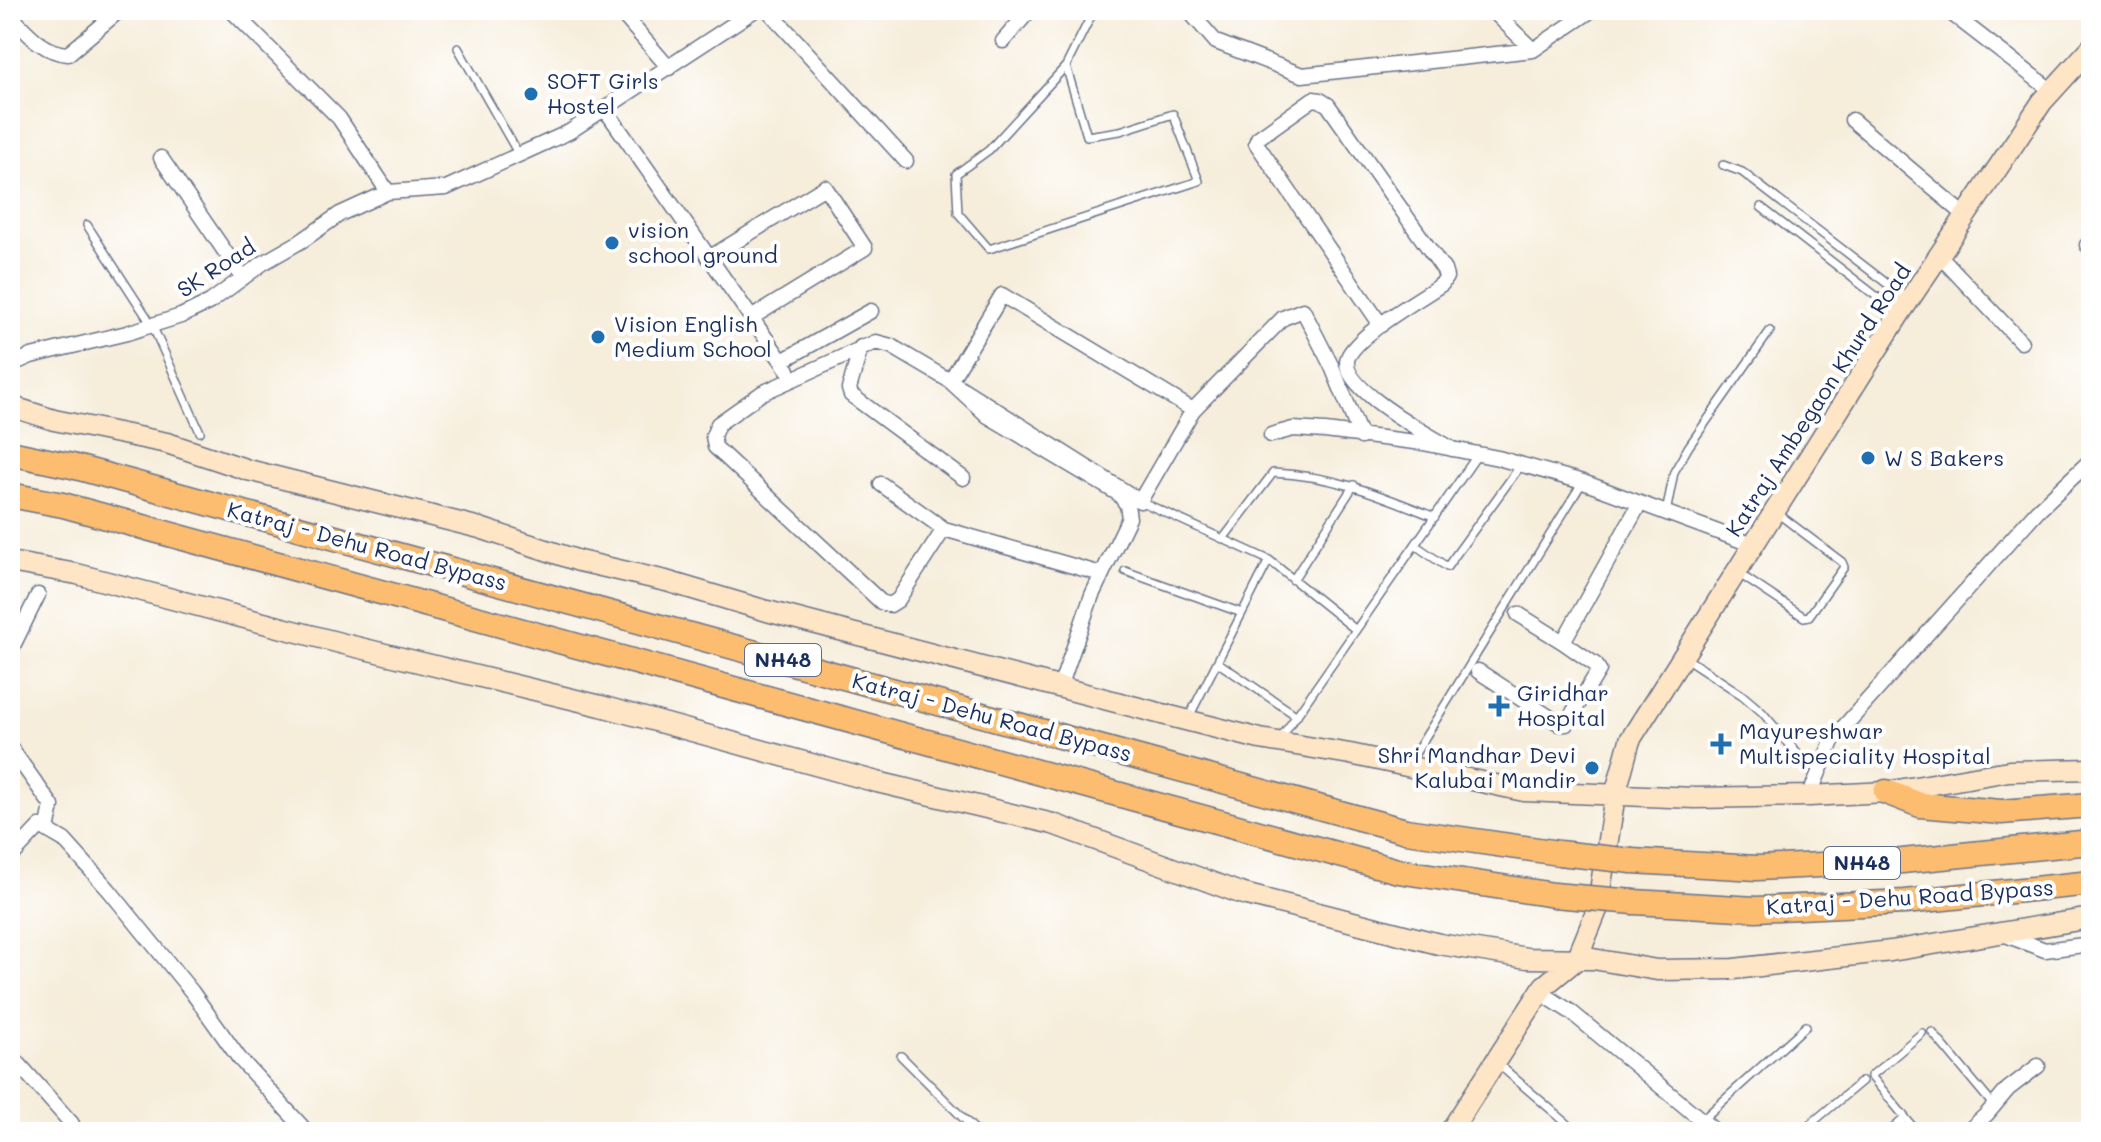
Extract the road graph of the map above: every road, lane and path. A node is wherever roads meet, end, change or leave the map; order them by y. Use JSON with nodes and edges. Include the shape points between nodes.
{"nodes":[{"id":1,"x":120,"y":10,"type":"edge"},
{"id":2,"x":231,"y":10,"type":"edge"},
{"id":3,"x":619,"y":10,"type":"edge"},
{"id":4,"x":755,"y":10,"type":"edge"},
{"id":5,"x":768,"y":10,"type":"edge"},
{"id":6,"x":1030,"y":10,"type":"edge"},
{"id":7,"x":1094,"y":10,"type":"edge"},
{"id":8,"x":1188,"y":10,"type":"edge"},
{"id":9,"x":1492,"y":10,"type":"edge"},
{"id":10,"x":1947,"y":10,"type":"edge"},
{"id":11,"x":1588,"y":11,"type":"edge"},
{"id":12,"x":10,"y":15,"type":"edge"},
{"id":13,"x":1003,"y":41,"type":"dead end"},
{"id":14,"x":458,"y":48,"type":"dead end"},
{"id":15,"x":2091,"y":48,"type":"edge"},
{"id":16,"x":1533,"y":50,"type":"junction"},
{"id":17,"x":1066,"y":66,"type":"junction"},
{"id":18,"x":669,"y":68,"type":"junction"},
{"id":19,"x":2052,"y":91,"type":"junction"},
{"id":20,"x":605,"y":109,"type":"junction"},
{"id":21,"x":1852,"y":120,"type":"dead end"},
{"id":22,"x":519,"y":155,"type":"junction"},
{"id":23,"x":161,"y":158,"type":"dead end"},
{"id":24,"x":906,"y":161,"type":"dead end"},
{"id":25,"x":1723,"y":165,"type":"dead end"},
{"id":26,"x":388,"y":192,"type":"junction"},
{"id":27,"x":1761,"y":207,"type":"dead end"},
{"id":28,"x":1966,"y":216,"type":"junction"},
{"id":29,"x":87,"y":225,"type":"dead end"},
{"id":30,"x":1939,"y":255,"type":"junction"},
{"id":31,"x":709,"y":258,"type":"junction"},
{"id":32,"x":243,"y":278,"type":"junction"},
{"id":33,"x":1904,"y":307,"type":"junction"},
{"id":34,"x":871,"y":311,"type":"dead end"},
{"id":35,"x":751,"y":318,"type":"junction"},
{"id":36,"x":152,"y":325,"type":"junction"},
{"id":37,"x":1381,"y":325,"type":"junction"},
{"id":38,"x":1770,"y":331,"type":"dead end"},
{"id":39,"x":2021,"y":342,"type":"dead end"},
{"id":40,"x":861,"y":347,"type":"junction"},
{"id":41,"x":10,"y":365,"type":"edge"},
{"id":42,"x":950,"y":381,"type":"junction"},
{"id":43,"x":10,"y":406,"type":"edge"},
{"id":44,"x":1193,"y":410,"type":"junction"},
{"id":45,"x":200,"y":432,"type":"dead end"},
{"id":46,"x":1271,"y":435,"type":"dead end"},
{"id":47,"x":1361,"y":437,"type":"junction"},
{"id":48,"x":1452,"y":449,"type":"junction"},
{"id":49,"x":10,"y":453,"type":"edge"},
{"id":50,"x":1478,"y":454,"type":"junction"},
{"id":51,"x":2091,"y":460,"type":"edge"},
{"id":52,"x":1521,"y":465,"type":"junction"},
{"id":53,"x":963,"y":478,"type":"dead end"},
{"id":54,"x":1583,"y":482,"type":"junction"},
{"id":55,"x":881,"y":484,"type":"dead end"},
{"id":56,"x":1354,"y":485,"type":"junction"},
{"id":57,"x":10,"y":495,"type":"edge"},
{"id":58,"x":1140,"y":501,"type":"junction"},
{"id":59,"x":1640,"y":503,"type":"junction"},
{"id":60,"x":1775,"y":511,"type":"junction"},
{"id":61,"x":1666,"y":513,"type":"junction"},
{"id":62,"x":1435,"y":517,"type":"junction"},
{"id":63,"x":944,"y":529,"type":"junction"},
{"id":64,"x":1223,"y":539,"type":"junction"},
{"id":65,"x":1415,"y":545,"type":"junction"},
{"id":66,"x":1753,"y":545,"type":"junction"},
{"id":67,"x":1269,"y":560,"type":"junction"},
{"id":68,"x":10,"y":562,"type":"edge"},
{"id":69,"x":1125,"y":571,"type":"dead end"},
{"id":70,"x":1736,"y":572,"type":"junction"},
{"id":71,"x":1101,"y":574,"type":"junction"},
{"id":72,"x":1293,"y":580,"type":"junction"},
{"id":73,"x":38,"y":595,"type":"dead end"},
{"id":74,"x":1242,"y":613,"type":"junction"},
{"id":75,"x":1518,"y":614,"type":"dead end"},
{"id":76,"x":1356,"y":630,"type":"junction"},
{"id":77,"x":1563,"y":642,"type":"junction"},
{"id":78,"x":10,"y":652,"type":"edge"},
{"id":79,"x":1683,"y":656,"type":"junction"},
{"id":80,"x":1217,"y":662,"type":"junction"},
{"id":81,"x":1478,"y":671,"type":"dead end"},
{"id":82,"x":1060,"y":687,"type":"junction"},
{"id":83,"x":1297,"y":716,"type":"junction"},
{"id":84,"x":1187,"y":721,"type":"junction"},
{"id":85,"x":1279,"y":742,"type":"junction"},
{"id":86,"x":10,"y":747,"type":"edge"},
{"id":87,"x":1802,"y":759,"type":"dead end"},
{"id":88,"x":1407,"y":767,"type":"junction"},
{"id":89,"x":2091,"y":769,"type":"edge"},
{"id":90,"x":1886,"y":792,"type":"junction"},
{"id":91,"x":1615,"y":795,"type":"junction"},
{"id":92,"x":1809,"y":796,"type":"junction"},
{"id":93,"x":2091,"y":805,"type":"edge"},
{"id":94,"x":47,"y":830,"type":"junction"},
{"id":95,"x":2091,"y":842,"type":"edge"},
{"id":96,"x":10,"y":858,"type":"edge"},
{"id":97,"x":2091,"y":883,"type":"edge"},
{"id":98,"x":2091,"y":918,"type":"edge"},
{"id":99,"x":2003,"y":934,"type":"junction"},
{"id":100,"x":2091,"y":944,"type":"edge"},
{"id":101,"x":1577,"y":959,"type":"junction"},
{"id":102,"x":1540,"y":992,"type":"junction"},
{"id":103,"x":1806,"y":1026,"type":"dead end"},
{"id":104,"x":1932,"y":1032,"type":"dead end"},
{"id":105,"x":1922,"y":1033,"type":"dead end"},
{"id":106,"x":10,"y":1054,"type":"edge"},
{"id":107,"x":901,"y":1056,"type":"dead end"},
{"id":108,"x":1496,"y":1062,"type":"junction"},
{"id":109,"x":2038,"y":1066,"type":"dead end"},
{"id":110,"x":1862,"y":1081,"type":"dead end"},
{"id":111,"x":1994,"y":1106,"type":"junction"},
{"id":112,"x":1905,"y":1118,"type":"junction"},
{"id":113,"x":1702,"y":1120,"type":"junction"},
{"id":114,"x":72,"y":1124,"type":"dead end"},
{"id":115,"x":307,"y":1132,"type":"edge"},
{"id":116,"x":977,"y":1132,"type":"edge"},
{"id":117,"x":1450,"y":1132,"type":"edge"},
{"id":118,"x":1577,"y":1132,"type":"edge"},
{"id":119,"x":1716,"y":1132,"type":"edge"},
{"id":120,"x":1801,"y":1132,"type":"edge"},
{"id":121,"x":1889,"y":1132,"type":"edge"},
{"id":122,"x":1917,"y":1132,"type":"edge"},
{"id":123,"x":1967,"y":1132,"type":"edge"}],
"edges":[{"from":1,"to":12,"type":"street","via":[[68,54],[53,53],[38,43]]},
{"from":2,"to":26,"type":"street","via":[[339,118]]},
{"from":3,"to":18,"type":"street"},
{"from":4,"to":18,"type":"street"},
{"from":5,"to":24,"type":"street"},
{"from":6,"to":13,"type":"street"},
{"from":7,"to":17,"type":"lane"},
{"from":8,"to":16,"type":"street","via":[[1216,42],[1302,75]]},
{"from":9,"to":16,"type":"street"},
{"from":10,"to":19,"type":"street"},
{"from":11,"to":16,"type":"street"},
{"from":14,"to":22,"type":"lane"},
{"from":15,"to":19,"type":"street","name":"Katraj Ambegaon Khurd Road"},
{"from":17,"to":17,"type":"lane","via":[[989,150],[956,174],[958,213],[989,249],[1199,181],[1173,114],[1087,136]]},
{"from":18,"to":20,"type":"street"},
{"from":19,"to":28,"type":"street","name":"Katraj Ambegaon Khurd Road"},
{"from":20,"to":22,"type":"street"},
{"from":20,"to":31,"type":"street"},
{"from":21,"to":28,"type":"street"},
{"from":22,"to":26,"type":"street","via":[[446,188]]},
{"from":23,"to":32,"type":"street"},
{"from":25,"to":33,"type":"lane","via":[[1742,172]]},
{"from":26,"to":32,"type":"street","name":"SK Road","via":[[340,214]]},
{"from":27,"to":33,"type":"lane"},
{"from":28,"to":30,"type":"street","name":"Katraj Ambegaon Khurd Road"},
{"from":29,"to":36,"type":"lane"},
{"from":30,"to":33,"type":"street","name":"Katraj Ambegaon Khurd Road"},
{"from":30,"to":39,"type":"street"},
{"from":31,"to":35,"type":"street"},
{"from":31,"to":35,"type":"street","via":[[825,187],[865,248]]},
{"from":32,"to":36,"type":"street","name":"SK Road","via":[[210,302]]},
{"from":33,"to":60,"type":"street","name":"Katraj Ambegaon Khurd Road"},
{"from":34,"to":35,"type":"street","via":[[785,366]]},
{"from":36,"to":41,"type":"street","name":"SK Road"},
{"from":36,"to":45,"type":"lane"},
{"from":37,"to":37,"type":"street","via":[[1446,277],[1328,105],[1313,99],[1256,143]]},
{"from":37,"to":48,"type":"street","via":[[1350,353],[1350,374],[1366,395]]},
{"from":38,"to":61,"type":"lane","via":[[1674,472]]},
{"from":40,"to":42,"type":"street","via":[[876,342],[891,346]]},
{"from":40,"to":53,"type":"street","via":[[851,395]]},
{"from":40,"to":63,"type":"street","via":[[762,393],[718,424],[715,447],[881,602],[890,605],[898,600]]},
{"from":42,"to":44,"type":"street","via":[[1002,295]]},
{"from":42,"to":58,"type":"street"},
{"from":42,"to":71,"type":"street","via":[[988,416],[1119,494],[1129,518]]},
{"from":43,"to":82,"type":"street","via":[[167,443],[248,470],[480,528],[579,561]]},
{"from":44,"to":47,"type":"street","via":[[1283,318],[1303,310]]},
{"from":44,"to":58,"type":"street"},
{"from":46,"to":47,"type":"street","via":[[1293,429]]},
{"from":47,"to":48,"type":"street"},
{"from":48,"to":50,"type":"street"},
{"from":49,"to":95,"type":"highway","name":"Katraj - Dehu Road Bypass","number":"NH48","bridge":true,"via":[[1406,831],[1632,861],[1757,868],[1902,861]]},
{"from":50,"to":52,"type":"street"},
{"from":50,"to":62,"type":"lane"},
{"from":51,"to":92,"type":"street","via":[[2037,511],[1833,739]]},
{"from":52,"to":54,"type":"street"},
{"from":52,"to":65,"type":"lane","via":[[1447,567]]},
{"from":54,"to":59,"type":"street"},
{"from":54,"to":88,"type":"lane"},
{"from":55,"to":63,"type":"street"},
{"from":56,"to":62,"type":"lane"},
{"from":56,"to":64,"type":"lane","via":[[1273,473]]},
{"from":56,"to":72,"type":"lane"},
{"from":57,"to":97,"type":"highway","name":"Katraj - Dehu Road Bypass","number":"NH48","bridge":true,"via":[[63,505],[1398,871],[1554,895],[1756,909],[1905,902]]},
{"from":58,"to":64,"type":"lane"},
{"from":59,"to":61,"type":"street"},
{"from":59,"to":77,"type":"street"},
{"from":60,"to":66,"type":"street","name":"Katraj Ambegaon Khurd Road"},
{"from":60,"to":70,"type":"lane","via":[[1844,567],[1804,617]]},
{"from":61,"to":66,"type":"street"},
{"from":62,"to":65,"type":"lane"},
{"from":63,"to":71,"type":"street"},
{"from":64,"to":67,"type":"lane"},
{"from":65,"to":76,"type":"lane"},
{"from":66,"to":70,"type":"street","name":"Katraj Ambegaon Khurd Road"},
{"from":67,"to":72,"type":"lane"},
{"from":67,"to":74,"type":"lane"},
{"from":68,"to":101,"type":"street","via":[[77,574],[1053,824],[1240,893],[1439,944],[1527,958]]},
{"from":69,"to":74,"type":"lane"},
{"from":70,"to":79,"type":"street","name":"Katraj Ambegaon Khurd Road"},
{"from":71,"to":82,"type":"street"},
{"from":72,"to":76,"type":"lane"},
{"from":73,"to":78,"type":"street"},
{"from":74,"to":80,"type":"lane"},
{"from":75,"to":77,"type":"street"},
{"from":76,"to":83,"type":"lane"},
{"from":77,"to":81,"type":"street","via":[[1599,668],[1566,724]]},
{"from":79,"to":87,"type":"lane","via":[[1752,704]]},
{"from":79,"to":91,"type":"street","name":"Katraj Ambegaon Khurd Road","via":[[1630,740]]},
{"from":80,"to":83,"type":"lane"},
{"from":80,"to":84,"type":"lane"},
{"from":82,"to":84,"type":"street"},
{"from":83,"to":85,"type":"lane"},
{"from":84,"to":85,"type":"street"},
{"from":85,"to":88,"type":"street"},
{"from":86,"to":94,"type":"street","via":[[52,806]]},
{"from":88,"to":91,"type":"street","via":[[1524,791]]},
{"from":89,"to":90,"type":"street","via":[[2009,771]]},
{"from":90,"to":92,"type":"street"},
{"from":90,"to":93,"type":"highway","via":[[1920,805],[2001,812]]},
{"from":91,"to":92,"type":"street"},
{"from":91,"to":101,"type":"street","name":"Katraj Ambegaon Khurd Road","via":[[1597,910]]},
{"from":94,"to":96,"type":"street","via":[[40,826]]},
{"from":94,"to":115,"type":"street","via":[[64,840],[109,890],[239,1058]]},
{"from":98,"to":99,"type":"street"},
{"from":99,"to":100,"type":"street","via":[[2045,950]]},
{"from":99,"to":101,"type":"street","via":[[1734,969],[1657,970]]},
{"from":101,"to":102,"type":"street"},
{"from":102,"to":108,"type":"street"},
{"from":102,"to":113,"type":"street"},
{"from":103,"to":113,"type":"lane"},
{"from":104,"to":111,"type":"lane"},
{"from":105,"to":112,"type":"lane","via":[[1871,1076]]},
{"from":106,"to":114,"type":"street"},
{"from":107,"to":116,"type":"lane"},
{"from":108,"to":117,"type":"street"},
{"from":108,"to":118,"type":"lane"},
{"from":109,"to":111,"type":"street"},
{"from":110,"to":120,"type":"lane"},
{"from":111,"to":123,"type":"street"},
{"from":112,"to":121,"type":"lane"},
{"from":112,"to":122,"type":"lane"},
{"from":113,"to":119,"type":"street"}]}
